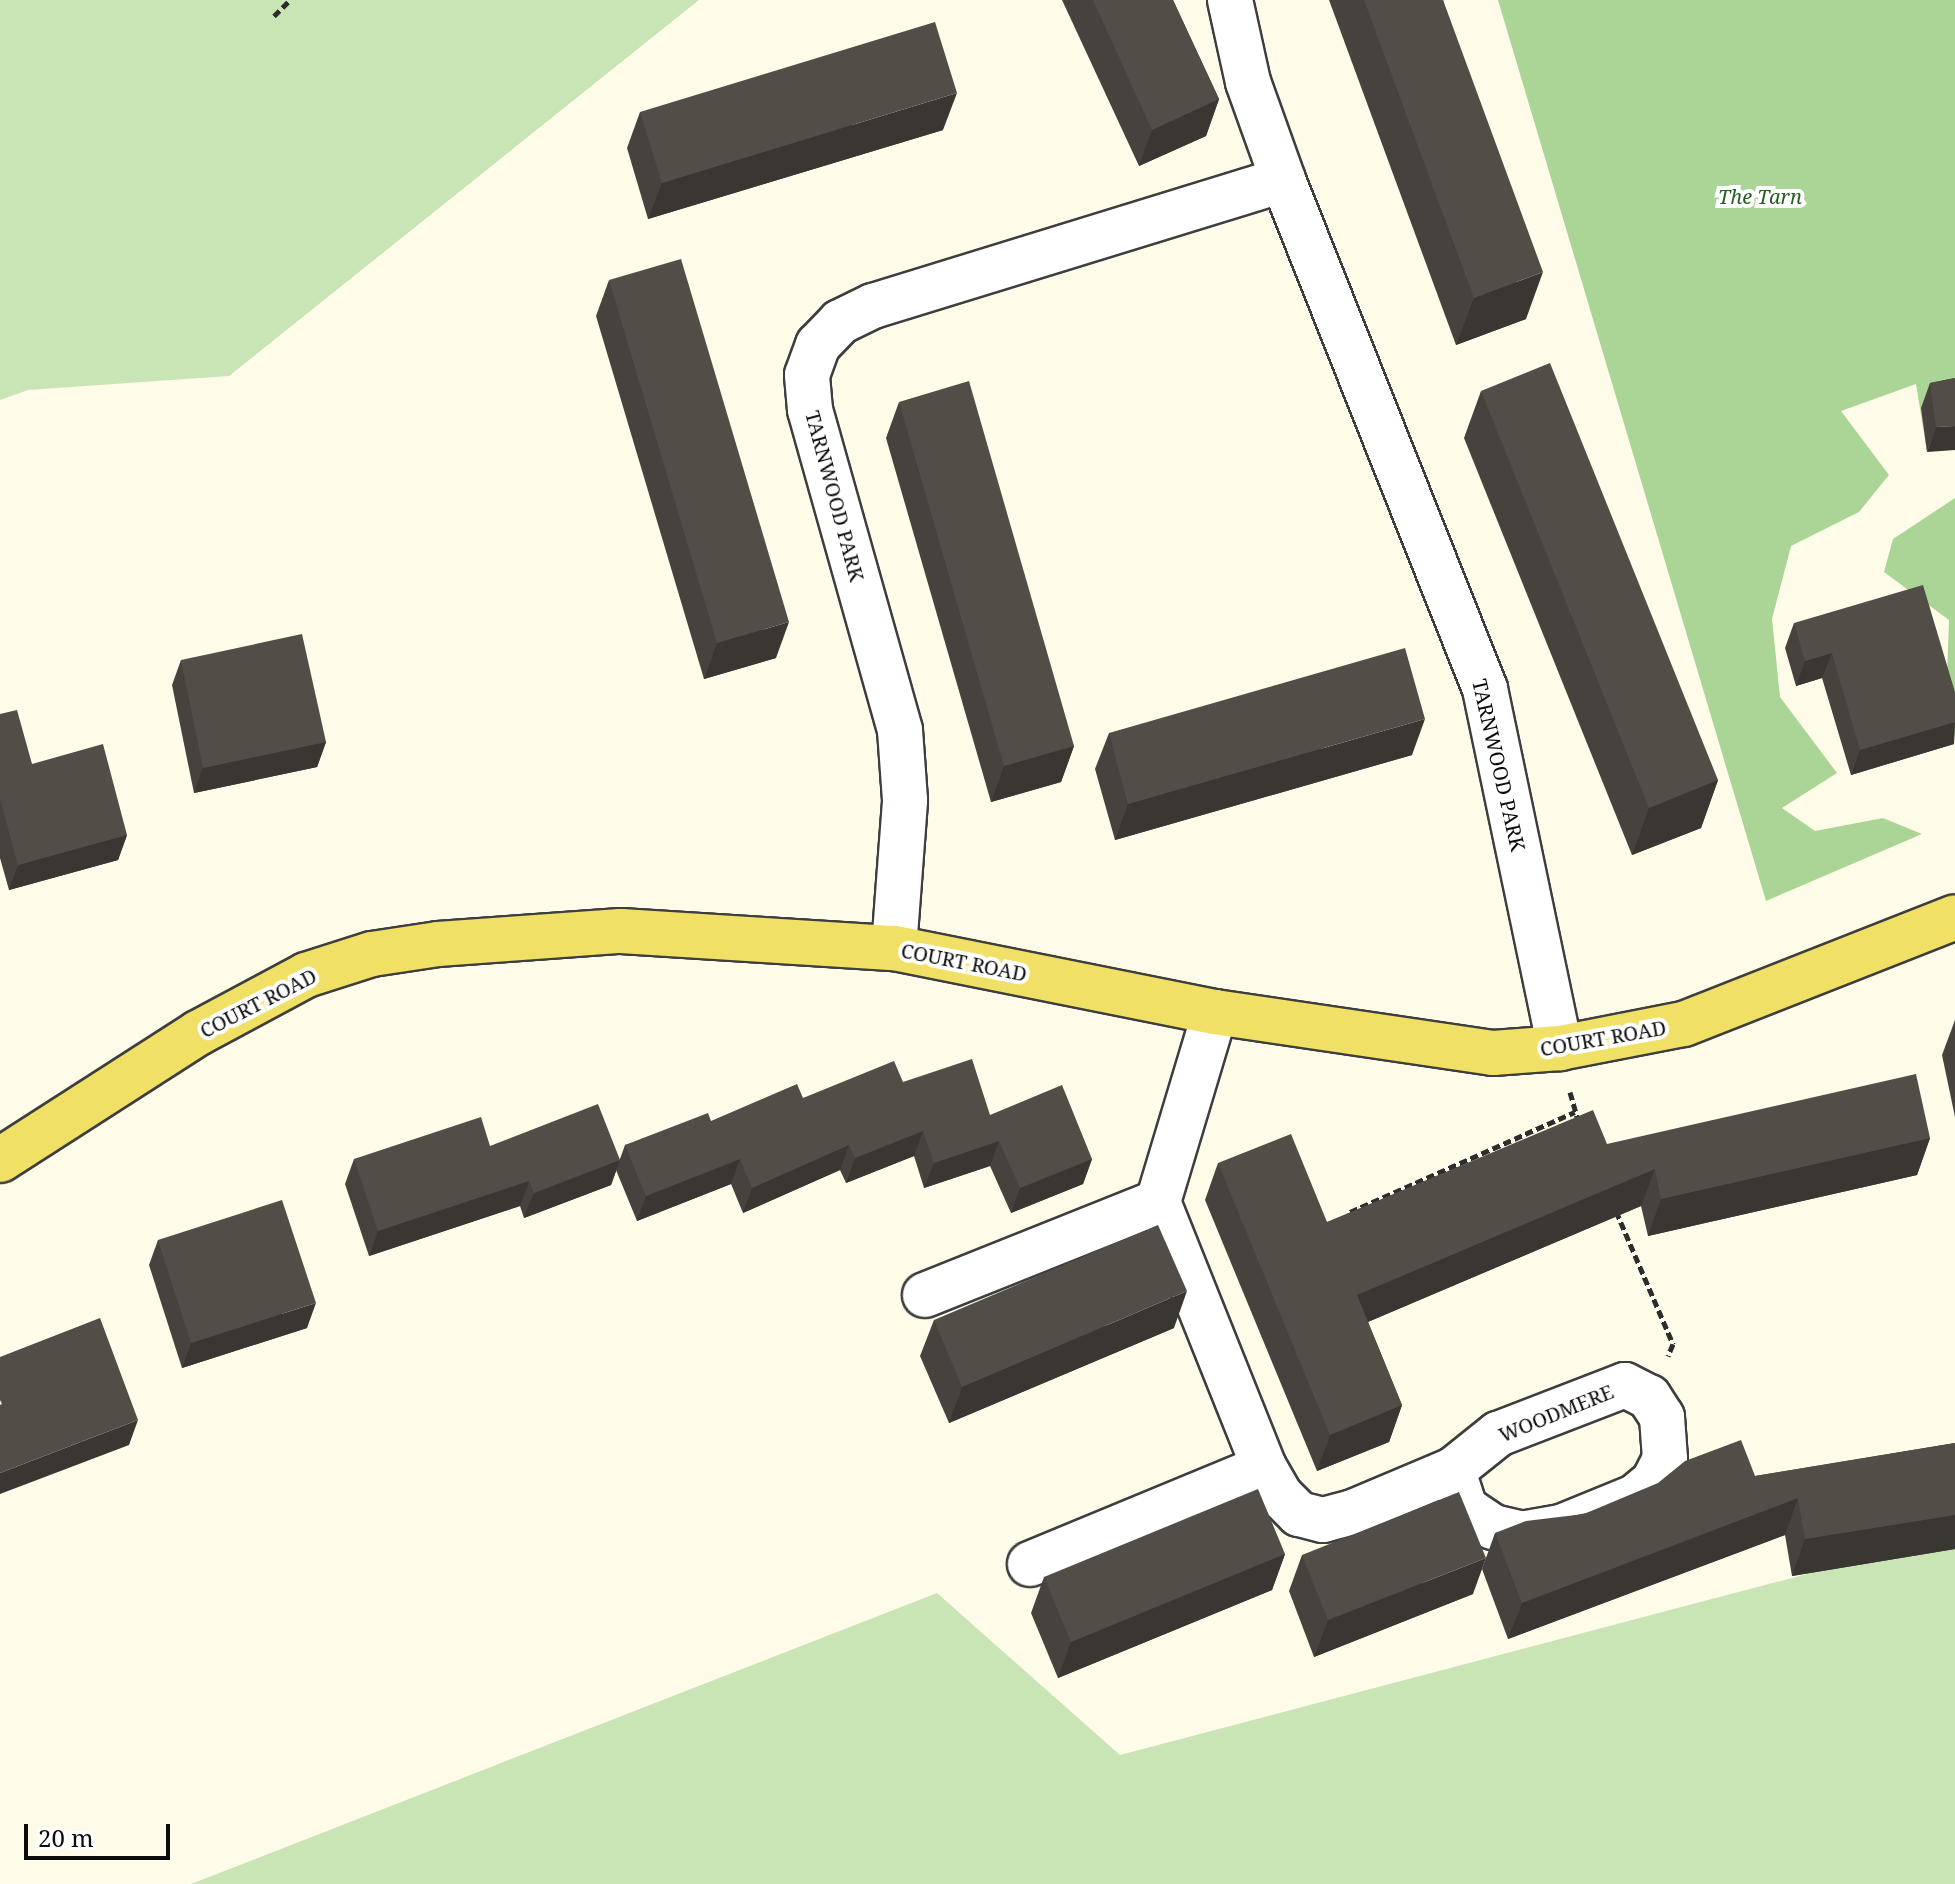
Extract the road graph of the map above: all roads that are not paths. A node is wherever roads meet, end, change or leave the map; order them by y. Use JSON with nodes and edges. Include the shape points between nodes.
{"nodes":[{"id":1,"x":1230,"y":0,"type":"edge"},
{"id":2,"x":1283,"y":180,"type":"junction"},
{"id":3,"x":1955,"y":917,"type":"edge"},
{"id":4,"x":894,"y":948,"type":"junction"},
{"id":5,"x":1215,"y":1012,"type":"junction"},
{"id":6,"x":1560,"y":1048,"type":"junction"},
{"id":7,"x":0,"y":1160,"type":"edge"},
{"id":8,"x":1158,"y":1202,"type":"junction"},
{"id":9,"x":925,"y":1295,"type":"dead end"},
{"id":10,"x":1264,"y":1467,"type":"junction"},
{"id":11,"x":1453,"y":1470,"type":"junction"},
{"id":12,"x":1030,"y":1564,"type":"dead end"}],
"edges":[{"from":1,"to":2,"type":"street","name":"TARNWOOD PARK","via":[[1248,82]]},
{"from":2,"to":4,"type":"street","name":"TARNWOOD PARK","via":[[873,306],[840,322],[818,345],[807,375],[810,410],[900,730],[905,800]]},
{"from":2,"to":6,"type":"street","name":"TARNWOOD PARK","via":[[1485,689]]},
{"from":3,"to":6,"type":"main road","name":"COURT ROAD","via":[[1684,1024]]},
{"from":4,"to":5,"type":"main road","name":"COURT ROAD"},
{"from":4,"to":7,"type":"main road","name":"COURT ROAD","via":[[621,931],[531,935],[372,954],[306,975],[254,1002]]},
{"from":5,"to":6,"type":"main road","name":"COURT ROAD","via":[[1493,1053]]},
{"from":5,"to":8,"type":"street"},
{"from":8,"to":9,"type":"street"},
{"from":8,"to":10,"type":"street","name":"WOODMERE"},
{"from":10,"to":11,"type":"street","name":"WOODMERE","via":[[1299,1514],[1323,1520]]},
{"from":10,"to":12,"type":"street"},
{"from":11,"to":11,"type":"street","name":"WOODMERE","via":[[1498,1434],[1625,1385],[1649,1397],[1662,1417],[1665,1459],[1654,1481],[1610,1509],[1561,1527],[1509,1533],[1465,1508]]}]}
